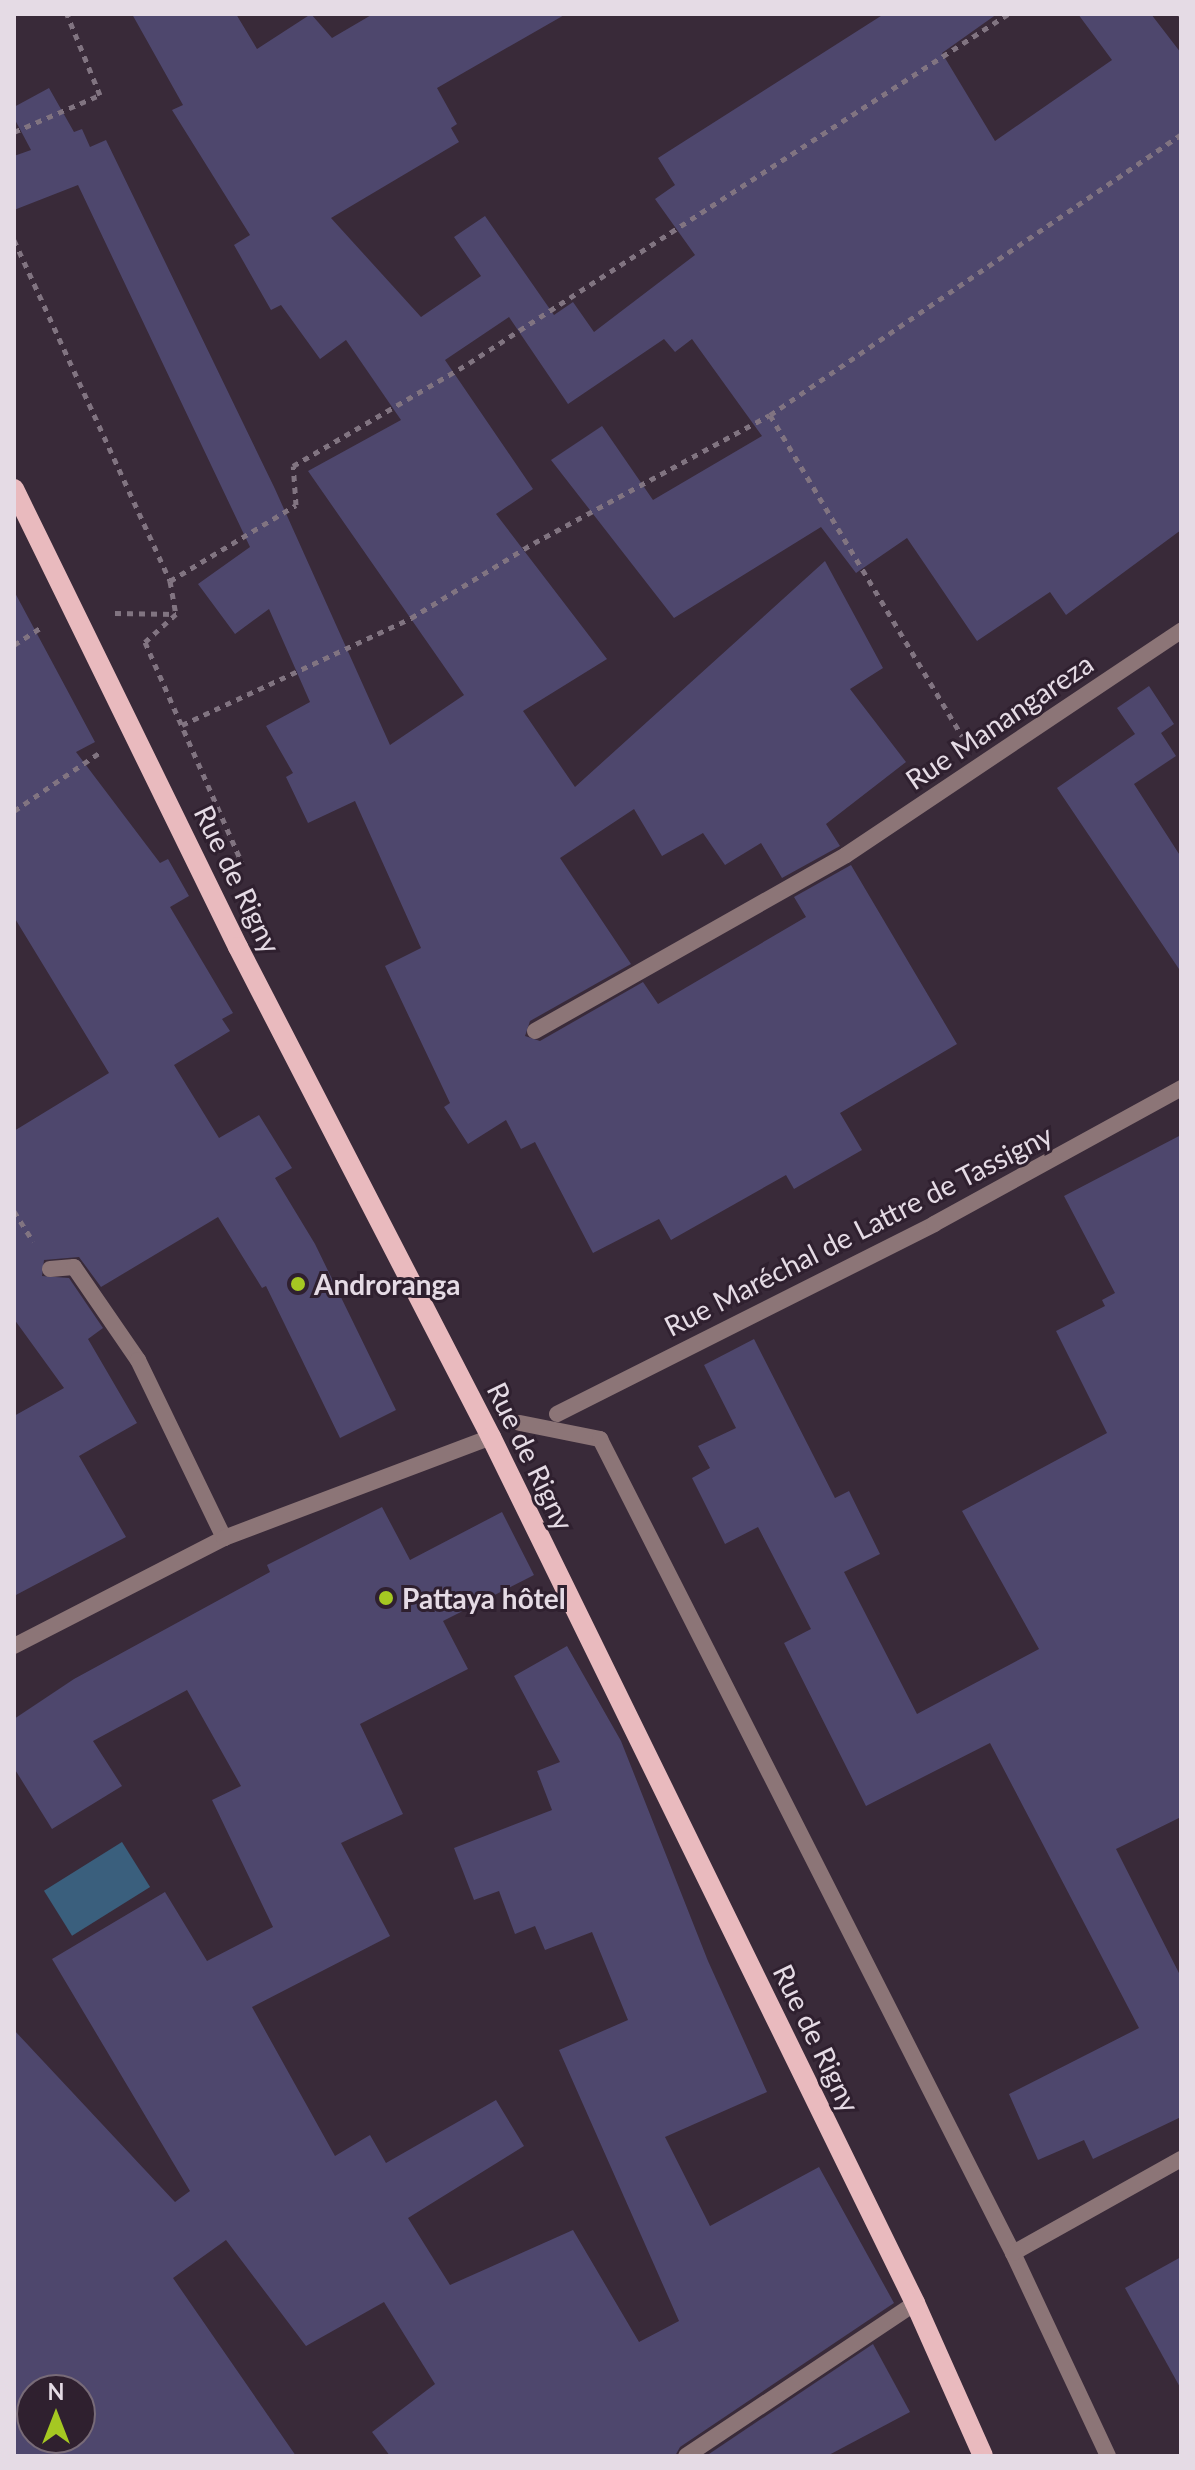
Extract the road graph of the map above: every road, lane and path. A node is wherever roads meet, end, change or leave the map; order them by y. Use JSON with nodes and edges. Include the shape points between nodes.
{"nodes":[{"id":1,"x":67,"y":14,"type":"edge"},
{"id":2,"x":1008,"y":14,"type":"edge"},
{"id":3,"x":14,"y":132,"type":"edge"},
{"id":4,"x":1181,"y":135,"type":"edge"},
{"id":5,"x":14,"y":240,"type":"edge"},
{"id":6,"x":770,"y":415,"type":"junction"},
{"id":7,"x":14,"y":489,"type":"edge"},
{"id":8,"x":170,"y":581,"type":"junction"},
{"id":9,"x":70,"y":607,"type":"junction"},
{"id":10,"x":176,"y":614,"type":"junction"},
{"id":11,"x":1181,"y":631,"type":"edge"},
{"id":12,"x":182,"y":725,"type":"junction"},
{"id":13,"x":138,"y":737,"type":"junction"},
{"id":14,"x":979,"y":765,"type":"junction"},
{"id":15,"x":14,"y":811,"type":"edge"},
{"id":16,"x":244,"y":868,"type":"dead end"},
{"id":17,"x":535,"y":1031,"type":"dead end"},
{"id":18,"x":1181,"y":1088,"type":"edge"},
{"id":19,"x":50,"y":1269,"type":"dead end"},
{"id":20,"x":557,"y":1414,"type":"dead end"},
{"id":21,"x":520,"y":1423,"type":"dead end"},
{"id":22,"x":491,"y":1437,"type":"junction"},
{"id":23,"x":224,"y":1538,"type":"junction"},
{"id":24,"x":14,"y":1646,"type":"edge"},
{"id":25,"x":1181,"y":2159,"type":"edge"},
{"id":26,"x":1013,"y":2253,"type":"junction"},
{"id":27,"x":915,"y":2303,"type":"junction"},
{"id":28,"x":686,"y":2456,"type":"edge"},
{"id":29,"x":983,"y":2456,"type":"edge"},
{"id":30,"x":1108,"y":2456,"type":"edge"}],
"edges":[{"from":1,"to":3,"type":"path","via":[[100,95]]},
{"from":2,"to":8,"type":"path","via":[[482,354],[293,466],[296,505]]},
{"from":4,"to":6,"type":"path"},
{"from":5,"to":8,"type":"path"},
{"from":6,"to":12,"type":"path","via":[[534,543],[411,618]]},
{"from":6,"to":14,"type":"path"},
{"from":7,"to":9,"type":"main road","name":"Rue de Rigny"},
{"from":8,"to":10,"type":"path"},
{"from":9,"to":10,"type":"path"},
{"from":9,"to":13,"type":"main road","name":"Rue de Rigny"},
{"from":10,"to":12,"type":"path","via":[[145,642]]},
{"from":11,"to":14,"type":"street","name":"Rue Manangareza"},
{"from":12,"to":16,"type":"path"},
{"from":13,"to":15,"type":"path","via":[[89,757]]},
{"from":13,"to":22,"type":"main road","name":"Rue de Rigny","via":[[238,947]]},
{"from":14,"to":17,"type":"street","name":"Rue Manangareza","via":[[846,855]]},
{"from":18,"to":20,"type":"street","name":"Rue Maréchal de Lattre de Tassigny","via":[[934,1224]]},
{"from":19,"to":23,"type":"street","via":[[74,1267],[138,1360]]},
{"from":21,"to":26,"type":"street","via":[[600,1439]]},
{"from":22,"to":23,"type":"street"},
{"from":22,"to":27,"type":"main road","name":"Rue de Rigny"},
{"from":23,"to":24,"type":"street"},
{"from":25,"to":26,"type":"street"},
{"from":26,"to":30,"type":"street"},
{"from":27,"to":28,"type":"street"},
{"from":27,"to":29,"type":"main road","name":"Rue de Rigny"}]}
